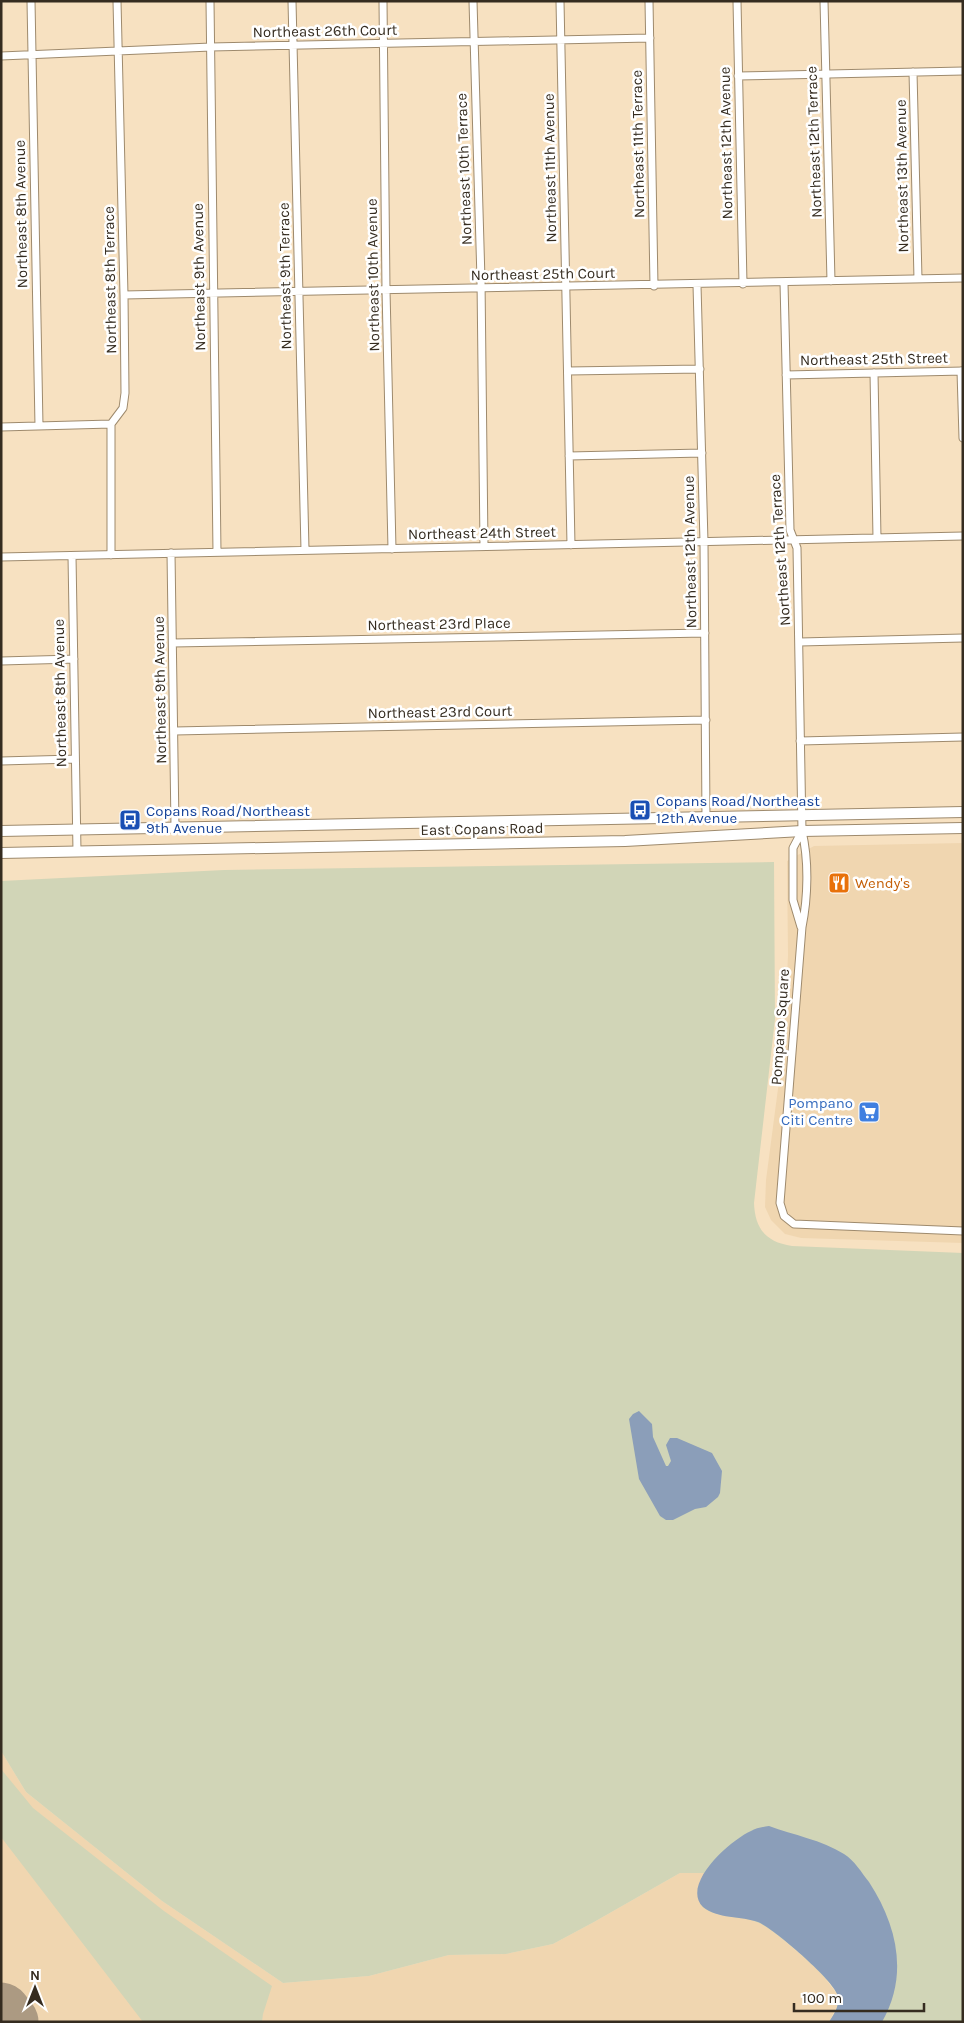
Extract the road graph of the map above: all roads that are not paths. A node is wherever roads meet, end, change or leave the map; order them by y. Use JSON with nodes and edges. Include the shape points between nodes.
{"nodes":[{"id":1,"x":31,"y":1,"type":"edge"},
{"id":2,"x":117,"y":1,"type":"edge"},
{"id":3,"x":210,"y":1,"type":"edge"},
{"id":4,"x":292,"y":1,"type":"edge"},
{"id":5,"x":383,"y":1,"type":"edge"},
{"id":6,"x":473,"y":1,"type":"edge"},
{"id":7,"x":560,"y":1,"type":"edge"},
{"id":8,"x":649,"y":1,"type":"edge"},
{"id":9,"x":737,"y":1,"type":"edge"},
{"id":10,"x":824,"y":1,"type":"edge"},
{"id":11,"x":650,"y":38,"type":"junction"},
{"id":12,"x":561,"y":40,"type":"junction"},
{"id":13,"x":474,"y":42,"type":"junction"},
{"id":14,"x":384,"y":44,"type":"junction"},
{"id":15,"x":293,"y":46,"type":"junction"},
{"id":16,"x":211,"y":47,"type":"junction"},
{"id":17,"x":118,"y":51,"type":"junction"},
{"id":18,"x":32,"y":55,"type":"junction"},
{"id":19,"x":1,"y":56,"type":"edge"},
{"id":20,"x":963,"y":71,"type":"edge"},
{"id":21,"x":913,"y":72,"type":"junction"},
{"id":22,"x":825,"y":74,"type":"junction"},
{"id":23,"x":738,"y":76,"type":"junction"},
{"id":24,"x":963,"y":278,"type":"edge"},
{"id":25,"x":918,"y":279,"type":"junction"},
{"id":26,"x":832,"y":281,"type":"junction"},
{"id":27,"x":784,"y":283,"type":"junction"},
{"id":28,"x":743,"y":284,"type":"junction"},
{"id":29,"x":697,"y":285,"type":"junction"},
{"id":30,"x":654,"y":286,"type":"junction"},
{"id":31,"x":566,"y":287,"type":"junction"},
{"id":32,"x":481,"y":289,"type":"junction"},
{"id":33,"x":386,"y":290,"type":"junction"},
{"id":34,"x":299,"y":292,"type":"junction"},
{"id":35,"x":213,"y":294,"type":"junction"},
{"id":36,"x":124,"y":295,"type":"junction"},
{"id":37,"x":700,"y":369,"type":"junction"},
{"id":38,"x":568,"y":371,"type":"junction"},
{"id":39,"x":962,"y":371,"type":"edge"},
{"id":40,"x":874,"y":373,"type":"junction"},
{"id":41,"x":786,"y":375,"type":"junction"},
{"id":42,"x":111,"y":424,"type":"junction"},
{"id":43,"x":39,"y":426,"type":"junction"},
{"id":44,"x":1,"y":427,"type":"edge"},
{"id":45,"x":963,"y":438,"type":"edge"},
{"id":46,"x":702,"y":453,"type":"junction"},
{"id":47,"x":569,"y":456,"type":"junction"},
{"id":48,"x":963,"y":536,"type":"edge"},
{"id":49,"x":877,"y":538,"type":"junction"},
{"id":50,"x":795,"y":540,"type":"junction"},
{"id":51,"x":704,"y":542,"type":"junction"},
{"id":52,"x":571,"y":545,"type":"junction"},
{"id":53,"x":484,"y":546,"type":"junction"},
{"id":54,"x":392,"y":549,"type":"junction"},
{"id":55,"x":305,"y":550,"type":"junction"},
{"id":56,"x":217,"y":552,"type":"junction"},
{"id":57,"x":171,"y":554,"type":"junction"},
{"id":58,"x":111,"y":555,"type":"junction"},
{"id":59,"x":72,"y":556,"type":"junction"},
{"id":60,"x":1,"y":557,"type":"edge"},
{"id":61,"x":705,"y":633,"type":"junction"},
{"id":62,"x":963,"y":638,"type":"edge"},
{"id":63,"x":800,"y":642,"type":"junction"},
{"id":64,"x":173,"y":643,"type":"junction"},
{"id":65,"x":74,"y":660,"type":"junction"},
{"id":66,"x":1,"y":661,"type":"edge"},
{"id":67,"x":706,"y":720,"type":"junction"},
{"id":68,"x":175,"y":732,"type":"junction"},
{"id":69,"x":963,"y":736,"type":"edge"},
{"id":70,"x":800,"y":741,"type":"junction"},
{"id":71,"x":74,"y":759,"type":"junction"},
{"id":72,"x":1,"y":761,"type":"edge"},
{"id":73,"x":963,"y":812,"type":"edge"},
{"id":74,"x":802,"y":815,"type":"junction"},
{"id":75,"x":706,"y":819,"type":"junction"},
{"id":76,"x":175,"y":827,"type":"junction"},
{"id":77,"x":963,"y":828,"type":"edge"},
{"id":78,"x":76,"y":830,"type":"junction"},
{"id":79,"x":802,"y":831,"type":"junction"},
{"id":80,"x":1,"y":832,"type":"edge"},
{"id":81,"x":77,"y":851,"type":"junction"},
{"id":82,"x":1,"y":853,"type":"edge"},
{"id":83,"x":802,"y":927,"type":"junction"},
{"id":84,"x":963,"y":1231,"type":"edge"}],
"edges":[{"from":1,"to":18,"type":"street","name":"Northeast 8th Avenue"},
{"from":2,"to":17,"type":"street","name":"Northeast 8th Terrace"},
{"from":3,"to":16,"type":"street","name":"Northeast 9th Avenue"},
{"from":4,"to":15,"type":"street","name":"Northeast 9th Terrace"},
{"from":5,"to":14,"type":"street","name":"Northeast 10th Avenue"},
{"from":6,"to":13,"type":"street","name":"Northeast 10th Terrace"},
{"from":7,"to":12,"type":"street","name":"Northeast 11th Avenue"},
{"from":8,"to":11,"type":"street","name":"Northeast 11th Terrace"},
{"from":9,"to":23,"type":"street","name":"Northeast 12th Avenue"},
{"from":10,"to":22,"type":"street","name":"Northeast 12th Terrace"},
{"from":11,"to":12,"type":"street","name":"Northeast 26th Court"},
{"from":11,"to":30,"type":"street","name":"Northeast 11th Terrace"},
{"from":12,"to":13,"type":"street","name":"Northeast 26th Court"},
{"from":12,"to":31,"type":"street","name":"Northeast 11th Avenue"},
{"from":13,"to":14,"type":"street","name":"Northeast 26th Court"},
{"from":13,"to":32,"type":"street","name":"Northeast 10th Terrace"},
{"from":14,"to":15,"type":"street","name":"Northeast 26th Court"},
{"from":14,"to":33,"type":"street","name":"Northeast 10th Avenue"},
{"from":15,"to":16,"type":"street","name":"Northeast 26th Court"},
{"from":15,"to":34,"type":"street","name":"Northeast 9th Terrace"},
{"from":16,"to":17,"type":"street","name":"Northeast 26th Court"},
{"from":16,"to":35,"type":"street","name":"Northeast 9th Avenue"},
{"from":17,"to":18,"type":"street","name":"Northeast 26th Court"},
{"from":17,"to":36,"type":"street","name":"Northeast 8th Terrace"},
{"from":18,"to":19,"type":"street","name":"Northeast 26th Court"},
{"from":18,"to":43,"type":"street","name":"Northeast 8th Avenue"},
{"from":20,"to":21,"type":"street"},
{"from":21,"to":22,"type":"street"},
{"from":21,"to":25,"type":"street","name":"Northeast 13th Avenue"},
{"from":22,"to":23,"type":"street"},
{"from":22,"to":26,"type":"street","name":"Northeast 12th Terrace"},
{"from":23,"to":28,"type":"street","name":"Northeast 12th Avenue"},
{"from":24,"to":25,"type":"street","name":"Northeast 25th Court"},
{"from":25,"to":26,"type":"street","name":"Northeast 25th Court"},
{"from":26,"to":27,"type":"street","name":"Northeast 25th Court"},
{"from":27,"to":28,"type":"street","name":"Northeast 25th Court"},
{"from":27,"to":41,"type":"street","name":"Northeast 12th Terrace"},
{"from":28,"to":29,"type":"street","name":"Northeast 25th Court"},
{"from":29,"to":30,"type":"street","name":"Northeast 25th Court"},
{"from":29,"to":37,"type":"street","name":"Northeast 12th Avenue"},
{"from":30,"to":31,"type":"street","name":"Northeast 25th Court"},
{"from":31,"to":32,"type":"street","name":"Northeast 25th Court"},
{"from":31,"to":38,"type":"street","name":"Northeast 11th Avenue"},
{"from":32,"to":33,"type":"street","name":"Northeast 25th Court"},
{"from":32,"to":53,"type":"street","name":"Northeast 10th Terrace"},
{"from":33,"to":34,"type":"street","name":"Northeast 25th Court"},
{"from":33,"to":54,"type":"street","name":"Northeast 10th Avenue"},
{"from":34,"to":35,"type":"street","name":"Northeast 25th Court"},
{"from":34,"to":55,"type":"street","name":"Northeast 9th Terrace"},
{"from":35,"to":36,"type":"street","name":"Northeast 25th Court"},
{"from":35,"to":56,"type":"street","name":"Northeast 9th Avenue"},
{"from":36,"to":42,"type":"street","name":"Northeast 8th Terrace","via":[[125,393],[122,408]]},
{"from":37,"to":38,"type":"street"},
{"from":37,"to":46,"type":"street","name":"Northeast 12th Avenue"},
{"from":38,"to":47,"type":"street","name":"Northeast 11th Avenue"},
{"from":39,"to":40,"type":"street","name":"Northeast 25th Street"},
{"from":39,"to":45,"type":"street"},
{"from":40,"to":41,"type":"street","name":"Northeast 25th Street"},
{"from":40,"to":49,"type":"street"},
{"from":41,"to":50,"type":"street","name":"Northeast 12th Terrace","via":[[790,530]]},
{"from":42,"to":43,"type":"street"},
{"from":42,"to":58,"type":"street","name":"Northeast 8th Terrace"},
{"from":43,"to":44,"type":"street"},
{"from":46,"to":47,"type":"street"},
{"from":46,"to":51,"type":"street","name":"Northeast 12th Avenue"},
{"from":47,"to":52,"type":"street","name":"Northeast 11th Avenue"},
{"from":48,"to":49,"type":"street","name":"Northeast 24th Street"},
{"from":49,"to":50,"type":"street","name":"Northeast 24th Street"},
{"from":50,"to":51,"type":"street","name":"Northeast 24th Street"},
{"from":50,"to":63,"type":"street","name":"Northeast 12th Terrace"},
{"from":51,"to":52,"type":"street","name":"Northeast 24th Street"},
{"from":51,"to":61,"type":"street","name":"Northeast 12th Avenue"},
{"from":52,"to":53,"type":"street","name":"Northeast 24th Street"},
{"from":53,"to":54,"type":"street","name":"Northeast 24th Street"},
{"from":54,"to":55,"type":"street","name":"Northeast 24th Street"},
{"from":55,"to":56,"type":"street","name":"Northeast 24th Street"},
{"from":56,"to":57,"type":"street","name":"Northeast 24th Street"},
{"from":57,"to":58,"type":"street","name":"Northeast 24th Street"},
{"from":57,"to":64,"type":"street","name":"Northeast 9th Avenue"},
{"from":58,"to":59,"type":"street","name":"Northeast 24th Street"},
{"from":59,"to":60,"type":"street","name":"Northeast 24th Street"},
{"from":59,"to":65,"type":"street","name":"Northeast 8th Avenue"},
{"from":61,"to":64,"type":"street","name":"Northeast 23rd Place"},
{"from":61,"to":67,"type":"street","name":"Northeast 12th Avenue"},
{"from":62,"to":63,"type":"street"},
{"from":63,"to":70,"type":"street","name":"Northeast 12th Terrace"},
{"from":64,"to":68,"type":"street","name":"Northeast 9th Avenue"},
{"from":65,"to":66,"type":"street"},
{"from":65,"to":71,"type":"street","name":"Northeast 8th Avenue"},
{"from":67,"to":68,"type":"street","name":"Northeast 23rd Court"},
{"from":67,"to":75,"type":"street","name":"Northeast 12th Avenue"},
{"from":68,"to":76,"type":"street","name":"Northeast 9th Avenue"},
{"from":69,"to":70,"type":"street"},
{"from":70,"to":74,"type":"street","name":"Northeast 12th Terrace"},
{"from":71,"to":72,"type":"street"},
{"from":71,"to":78,"type":"street","name":"Northeast 8th Avenue"},
{"from":73,"to":74,"type":"main road","name":"East Copans Road"},
{"from":74,"to":75,"type":"main road","name":"East Copans Road"},
{"from":74,"to":79,"type":"street","name":"Pompano Square"},
{"from":75,"to":76,"type":"main road","name":"East Copans Road"},
{"from":76,"to":78,"type":"main road","name":"East Copans Road"},
{"from":77,"to":79,"type":"main road","name":"East Copans Road"},
{"from":78,"to":80,"type":"main road","name":"East Copans Road"},
{"from":78,"to":81,"type":"street","name":"Northeast 8th Avenue"},
{"from":79,"to":81,"type":"main road","name":"East Copans Road","via":[[625,841]]},
{"from":79,"to":83,"type":"street","name":"Pompano Square","via":[[806,848]]},
{"from":79,"to":83,"type":"street","name":"Pompano Square","via":[[793,848],[793,900]]},
{"from":81,"to":82,"type":"main road","name":"East Copans Road"},
{"from":83,"to":84,"type":"street","name":"Pompano Square","via":[[780,1203],[784,1216],[794,1224]]}]}
